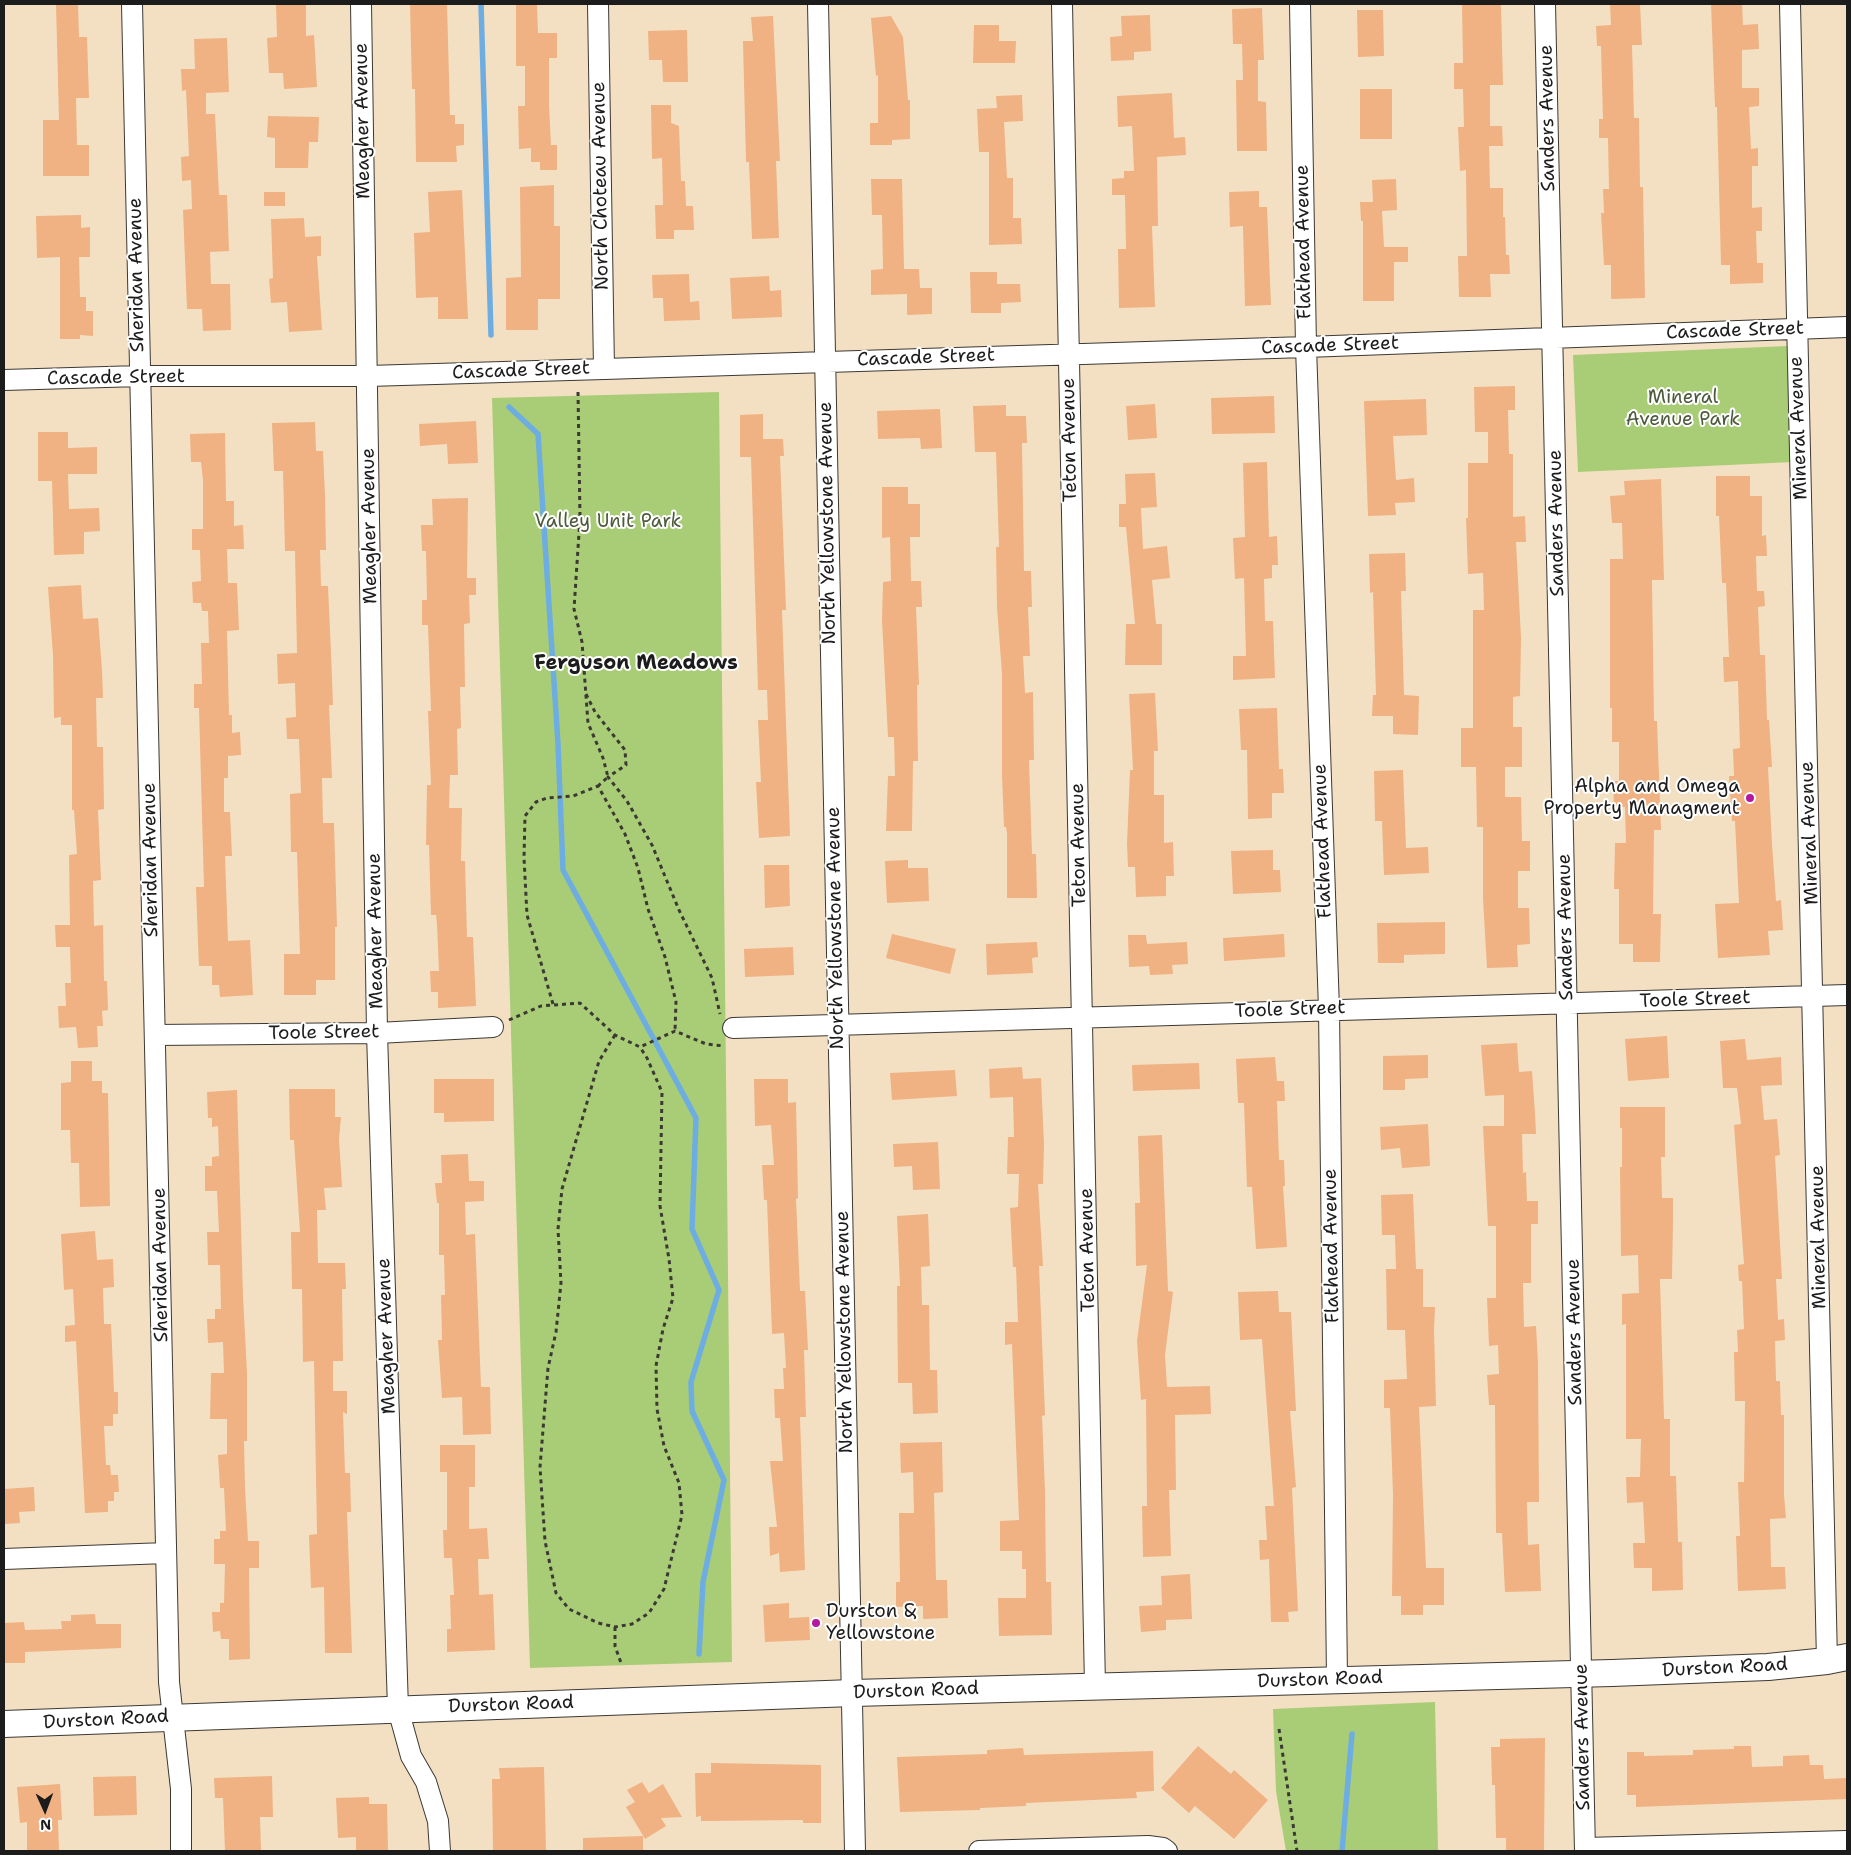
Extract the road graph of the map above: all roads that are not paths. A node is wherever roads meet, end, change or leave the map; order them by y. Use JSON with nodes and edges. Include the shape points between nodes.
{"nodes":[{"id":1,"x":132,"y":4,"type":"edge"},
{"id":2,"x":361,"y":4,"type":"edge"},
{"id":3,"x":598,"y":4,"type":"edge"},
{"id":4,"x":818,"y":4,"type":"edge"},
{"id":5,"x":1062,"y":4,"type":"edge"},
{"id":6,"x":1300,"y":4,"type":"edge"},
{"id":7,"x":1545,"y":4,"type":"edge"},
{"id":8,"x":1790,"y":4,"type":"edge"},
{"id":9,"x":1847,"y":327,"type":"edge"},
{"id":10,"x":1796,"y":328,"type":"junction"},
{"id":11,"x":1553,"y":339,"type":"junction"},
{"id":12,"x":1306,"y":347,"type":"junction"},
{"id":13,"x":1068,"y":354,"type":"junction"},
{"id":14,"x":824,"y":362,"type":"junction"},
{"id":15,"x":604,"y":369,"type":"junction"},
{"id":16,"x":140,"y":376,"type":"junction"},
{"id":17,"x":368,"y":376,"type":"junction"},
{"id":18,"x":4,"y":380,"type":"edge"},
{"id":19,"x":1847,"y":995,"type":"edge"},
{"id":20,"x":1814,"y":996,"type":"junction"},
{"id":21,"x":1568,"y":1003,"type":"junction"},
{"id":22,"x":1329,"y":1009,"type":"junction"},
{"id":23,"x":1083,"y":1016,"type":"junction"},
{"id":24,"x":726,"y":1021,"type":"road end"},
{"id":25,"x":838,"y":1025,"type":"junction"},
{"id":26,"x":493,"y":1027,"type":"road end"},
{"id":27,"x":377,"y":1033,"type":"junction"},
{"id":28,"x":155,"y":1036,"type":"junction"},
{"id":29,"x":166,"y":1553,"type":"junction"},
{"id":30,"x":4,"y":1559,"type":"edge"},
{"id":31,"x":1841,"y":1662,"type":"edge"},
{"id":32,"x":1581,"y":1674,"type":"junction"},
{"id":33,"x":1337,"y":1679,"type":"junction"},
{"id":34,"x":1096,"y":1687,"type":"junction"},
{"id":35,"x":853,"y":1693,"type":"junction"},
{"id":36,"x":398,"y":1709,"type":"junction"},
{"id":37,"x":172,"y":1717,"type":"junction"},
{"id":38,"x":4,"y":1724,"type":"edge"},
{"id":39,"x":1847,"y":1841,"type":"edge"},
{"id":40,"x":1585,"y":1850,"type":"edge"},
{"id":41,"x":182,"y":1851,"type":"edge"},
{"id":42,"x":440,"y":1851,"type":"edge"},
{"id":43,"x":855,"y":1851,"type":"edge"},
{"id":44,"x":979,"y":1851,"type":"edge"},
{"id":45,"x":1167,"y":1851,"type":"edge"}],
"edges":[{"from":1,"to":16,"type":"street","name":"Sheridan Avenue"},
{"from":2,"to":17,"type":"street","name":"Meagher Avenue"},
{"from":3,"to":15,"type":"street","name":"North Choteau Avenue"},
{"from":4,"to":14,"type":"street","name":"North Yellowstone Avenue"},
{"from":5,"to":13,"type":"street","name":"Teton Avenue"},
{"from":6,"to":12,"type":"street","name":"Flathead Avenue"},
{"from":7,"to":11,"type":"street","name":"Sanders Avenue"},
{"from":8,"to":10,"type":"street","name":"Mineral Avenue"},
{"from":9,"to":10,"type":"street","name":"Cascade Street"},
{"from":10,"to":11,"type":"street","name":"Cascade Street"},
{"from":10,"to":20,"type":"street","name":"Mineral Avenue"},
{"from":11,"to":12,"type":"street","name":"Cascade Street"},
{"from":11,"to":21,"type":"street","name":"Sanders Avenue"},
{"from":12,"to":13,"type":"street","name":"Cascade Street"},
{"from":12,"to":22,"type":"street","name":"Flathead Avenue"},
{"from":13,"to":14,"type":"street","name":"Cascade Street"},
{"from":13,"to":23,"type":"street","name":"Teton Avenue"},
{"from":14,"to":15,"type":"street","name":"Cascade Street"},
{"from":14,"to":25,"type":"street","name":"North Yellowstone Avenue"},
{"from":15,"to":17,"type":"street","name":"Cascade Street"},
{"from":16,"to":17,"type":"street","name":"Cascade Street"},
{"from":16,"to":18,"type":"street","name":"Cascade Street"},
{"from":16,"to":28,"type":"street","name":"Sheridan Avenue"},
{"from":17,"to":27,"type":"street","name":"Meagher Avenue"},
{"from":19,"to":20,"type":"street","name":"Toole Street"},
{"from":20,"to":21,"type":"street","name":"Toole Street"},
{"from":20,"to":31,"type":"street","name":"Mineral Avenue"},
{"from":21,"to":22,"type":"street","name":"Toole Street"},
{"from":21,"to":32,"type":"street","name":"Sanders Avenue"},
{"from":22,"to":23,"type":"street","name":"Toole Street"},
{"from":22,"to":33,"type":"street","name":"Flathead Avenue"},
{"from":23,"to":25,"type":"street","name":"Toole Street"},
{"from":23,"to":34,"type":"street","name":"Teton Avenue"},
{"from":24,"to":25,"type":"street","name":"Toole Street"},
{"from":25,"to":35,"type":"street","name":"North Yellowstone Avenue"},
{"from":26,"to":27,"type":"street","name":"Toole Street"},
{"from":27,"to":28,"type":"street","name":"Toole Street"},
{"from":27,"to":36,"type":"street","name":"Meagher Avenue"},
{"from":28,"to":29,"type":"street","name":"Sheridan Avenue"},
{"from":29,"to":30,"type":"street"},
{"from":29,"to":37,"type":"street","name":"Sheridan Avenue"},
{"from":31,"to":32,"type":"main road","name":"Durston Road"},
{"from":32,"to":33,"type":"main road","name":"Durston Road"},
{"from":32,"to":40,"type":"street","name":"Sanders Avenue"},
{"from":33,"to":34,"type":"main road","name":"Durston Road"},
{"from":34,"to":35,"type":"main road","name":"Durston Road"},
{"from":35,"to":36,"type":"main road","name":"Durston Road"},
{"from":35,"to":43,"type":"street","name":"North Yellowstone Avenue"},
{"from":36,"to":37,"type":"main road","name":"Durston Road"},
{"from":36,"to":42,"type":"street","name":"Meagher Avenue","via":[[412,1756],[426,1782],[438,1821]]},
{"from":37,"to":38,"type":"main road","name":"Durston Road"},
{"from":37,"to":41,"type":"street","name":"Sheridan Avenue","via":[[181,1789]]},
{"from":39,"to":40,"type":"street"},
{"from":44,"to":45,"type":"street","via":[[1155,1846]]}]}
